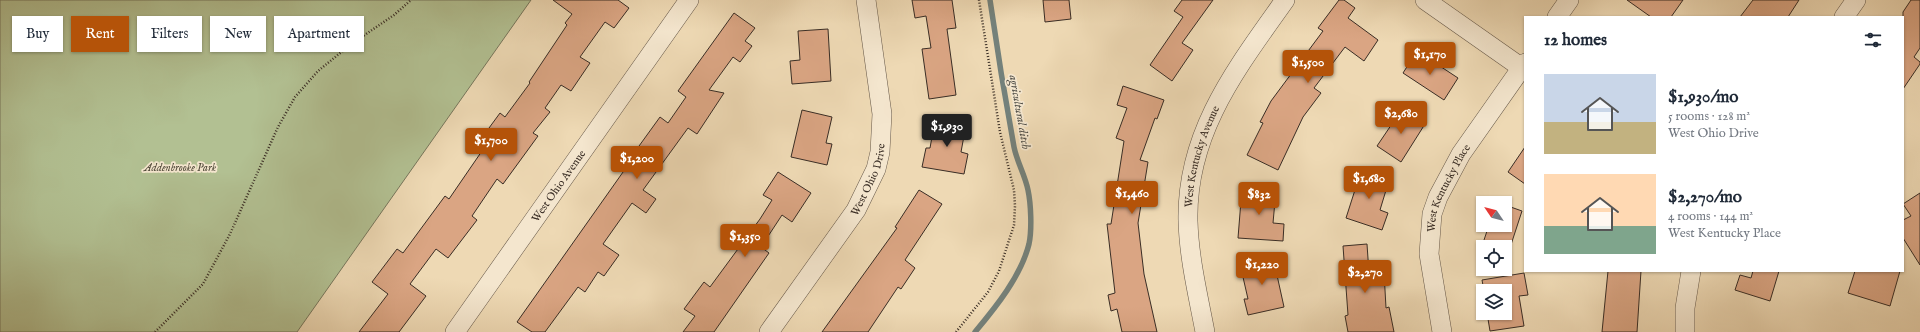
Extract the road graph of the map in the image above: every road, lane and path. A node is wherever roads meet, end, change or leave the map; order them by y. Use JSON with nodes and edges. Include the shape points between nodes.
{"nodes":[{"id":1,"x":412,"y":0,"type":"edge"},
{"id":2,"x":689,"y":0,"type":"edge"},
{"id":3,"x":866,"y":0,"type":"edge"},
{"id":4,"x":979,"y":0,"type":"edge"},
{"id":5,"x":1285,"y":0,"type":"edge"},
{"id":6,"x":1425,"y":0,"type":"edge"},
{"id":7,"x":1569,"y":0,"type":"edge"},
{"id":8,"x":1856,"y":0,"type":"edge"},
{"id":9,"x":1558,"y":16,"type":"edge"},
{"id":10,"x":1845,"y":16,"type":"edge"},
{"id":11,"x":1523,"y":65,"type":"edge"},
{"id":12,"x":1691,"y":272,"type":"edge"},
{"id":13,"x":155,"y":332,"type":"edge"},
{"id":14,"x":455,"y":332,"type":"edge"},
{"id":15,"x":769,"y":332,"type":"edge"},
{"id":16,"x":956,"y":332,"type":"edge"},
{"id":17,"x":1205,"y":332,"type":"edge"},
{"id":18,"x":1442,"y":332,"type":"edge"},
{"id":19,"x":1685,"y":332,"type":"edge"}],
"edges":[{"from":1,"to":13,"type":"path","via":[[318,71],[295,97],[278,126],[230,234],[203,284]]},
{"from":2,"to":14,"type":"street","name":"West Ohio Avenue"},
{"from":3,"to":15,"type":"street","name":"West Ohio Drive","via":[[882,114],[880,152],[876,169],[856,210]]},
{"from":4,"to":16,"type":"path","via":[[1000,132],[1014,190],[1014,225],[999,271],[988,292]]},
{"from":5,"to":17,"type":"street","name":"West Kentucky Avenue","via":[[1222,92],[1205,128],[1193,170],[1188,220],[1190,248]]},
{"from":6,"to":11,"type":"street"},
{"from":7,"to":9,"type":"street"},
{"from":8,"to":10,"type":"street"},
{"from":11,"to":18,"type":"street","name":"West Kentucky Place","via":[[1462,154],[1438,197],[1432,214],[1429,254]]},
{"from":12,"to":19,"type":"street","via":[[1685,308]]}]}
